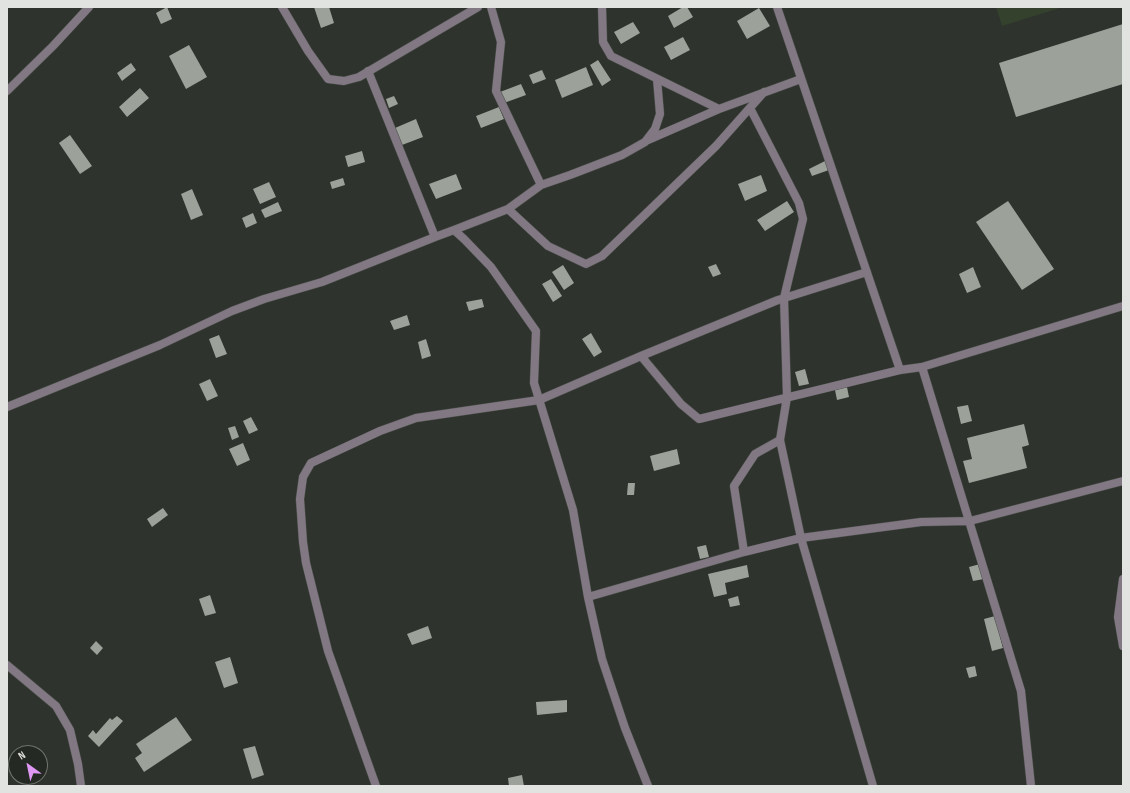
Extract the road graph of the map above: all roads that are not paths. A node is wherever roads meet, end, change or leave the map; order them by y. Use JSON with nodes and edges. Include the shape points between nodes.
{"nodes":[{"id":1,"x":89,"y":7,"type":"edge"},
{"id":2,"x":282,"y":7,"type":"edge"},
{"id":3,"x":478,"y":7,"type":"edge"},
{"id":4,"x":491,"y":7,"type":"edge"},
{"id":5,"x":602,"y":7,"type":"edge"},
{"id":6,"x":777,"y":7,"type":"edge"},
{"id":7,"x":368,"y":71,"type":"junction"},
{"id":8,"x":801,"y":78,"type":"junction"},
{"id":9,"x":657,"y":79,"type":"junction"},
{"id":10,"x":7,"y":91,"type":"edge"},
{"id":11,"x":764,"y":92,"type":"junction"},
{"id":12,"x":750,"y":108,"type":"junction"},
{"id":13,"x":719,"y":109,"type":"junction"},
{"id":14,"x":645,"y":142,"type":"junction"},
{"id":15,"x":541,"y":184,"type":"junction"},
{"id":16,"x":508,"y":208,"type":"junction"},
{"id":17,"x":454,"y":230,"type":"junction"},
{"id":18,"x":435,"y":237,"type":"junction"},
{"id":19,"x":867,"y":272,"type":"junction"},
{"id":20,"x":784,"y":298,"type":"junction"},
{"id":21,"x":1123,"y":306,"type":"edge"},
{"id":22,"x":641,"y":356,"type":"junction"},
{"id":23,"x":922,"y":367,"type":"junction"},
{"id":24,"x":900,"y":370,"type":"junction"},
{"id":25,"x":786,"y":397,"type":"junction"},
{"id":26,"x":539,"y":400,"type":"junction"},
{"id":27,"x":7,"y":407,"type":"edge"},
{"id":28,"x":780,"y":440,"type":"junction"},
{"id":29,"x":1123,"y":481,"type":"edge"},
{"id":30,"x":970,"y":521,"type":"junction"},
{"id":31,"x":801,"y":538,"type":"junction"},
{"id":32,"x":744,"y":552,"type":"junction"},
{"id":33,"x":1123,"y":580,"type":"edge"},
{"id":34,"x":588,"y":597,"type":"junction"},
{"id":35,"x":1123,"y":646,"type":"edge"},
{"id":36,"x":7,"y":665,"type":"edge"},
{"id":37,"x":81,"y":786,"type":"edge"},
{"id":38,"x":376,"y":786,"type":"edge"},
{"id":39,"x":648,"y":786,"type":"edge"},
{"id":40,"x":873,"y":786,"type":"edge"},
{"id":41,"x":1031,"y":786,"type":"edge"}],
"edges":[{"from":1,"to":10,"type":"street"},
{"from":2,"to":7,"type":"street","via":[[328,79],[344,81],[359,77]]},
{"from":3,"to":7,"type":"street"},
{"from":4,"to":15,"type":"street","via":[[501,42],[496,91]]},
{"from":5,"to":9,"type":"street","via":[[603,42],[611,56]]},
{"from":6,"to":8,"type":"street"},
{"from":7,"to":18,"type":"street"},
{"from":8,"to":11,"type":"street"},
{"from":8,"to":19,"type":"street"},
{"from":9,"to":13,"type":"street"},
{"from":9,"to":14,"type":"street","via":[[660,114],[655,129]]},
{"from":11,"to":12,"type":"street"},
{"from":11,"to":13,"type":"street"},
{"from":12,"to":16,"type":"street","via":[[716,146],[602,256],[586,264],[548,246]]},
{"from":12,"to":20,"type":"street","via":[[799,203],[803,219]]},
{"from":13,"to":14,"type":"street"},
{"from":14,"to":15,"type":"street","via":[[622,154]]},
{"from":15,"to":16,"type":"street"},
{"from":16,"to":17,"type":"street"},
{"from":17,"to":18,"type":"street"},
{"from":17,"to":26,"type":"street","via":[[491,267],[536,331],[534,383]]},
{"from":18,"to":27,"type":"street","via":[[322,282],[232,310],[160,344]]},
{"from":19,"to":20,"type":"street"},
{"from":19,"to":24,"type":"street"},
{"from":20,"to":22,"type":"street"},
{"from":20,"to":25,"type":"street"},
{"from":21,"to":23,"type":"street"},
{"from":22,"to":25,"type":"street","via":[[681,404],[699,419]]},
{"from":22,"to":26,"type":"street"},
{"from":23,"to":24,"type":"street"},
{"from":23,"to":30,"type":"street"},
{"from":24,"to":25,"type":"street"},
{"from":25,"to":28,"type":"street"},
{"from":26,"to":34,"type":"street","via":[[573,510]]},
{"from":26,"to":38,"type":"street","via":[[416,418],[380,431],[311,463],[302,477],[300,499],[308,570],[328,650]]},
{"from":28,"to":31,"type":"street"},
{"from":28,"to":32,"type":"street","via":[[755,454],[734,486]]},
{"from":29,"to":30,"type":"street"},
{"from":30,"to":31,"type":"street","via":[[921,522]]},
{"from":30,"to":41,"type":"street","via":[[1021,691]]},
{"from":31,"to":32,"type":"street"},
{"from":31,"to":40,"type":"street"},
{"from":32,"to":34,"type":"street"},
{"from":33,"to":35,"type":"street","via":[[1118,617]]},
{"from":34,"to":39,"type":"street","via":[[602,659]]},
{"from":36,"to":37,"type":"street","via":[[56,706],[70,730]]}]}
